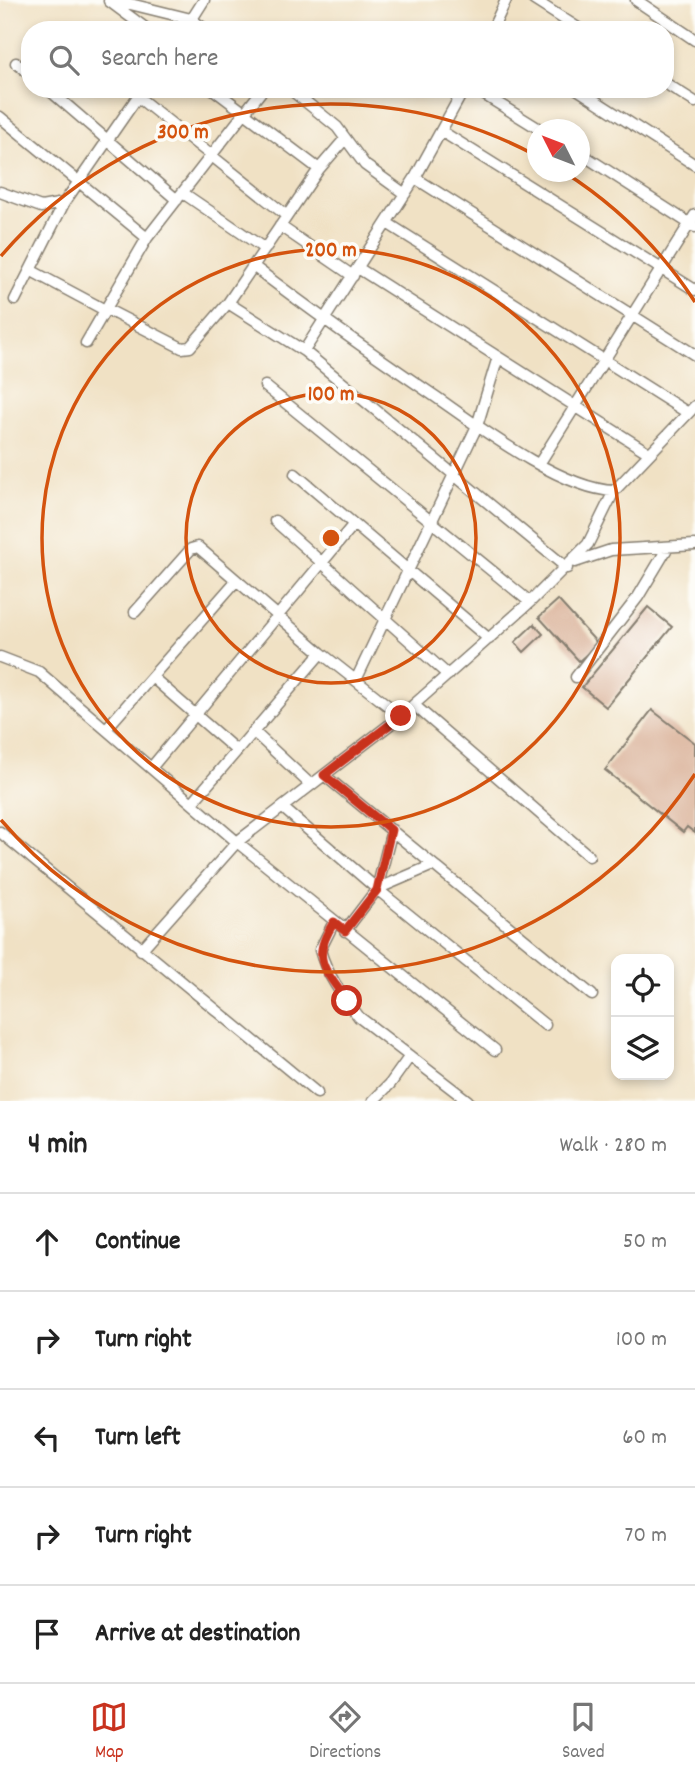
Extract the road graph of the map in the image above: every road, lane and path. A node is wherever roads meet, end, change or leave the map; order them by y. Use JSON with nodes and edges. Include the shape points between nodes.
{"nodes":[{"id":1,"x":108,"y":0,"type":"edge"},
{"id":2,"x":114,"y":0,"type":"edge"},
{"id":3,"x":204,"y":0,"type":"edge"},
{"id":4,"x":506,"y":0,"type":"edge"},
{"id":5,"x":534,"y":0,"type":"edge"},
{"id":6,"x":636,"y":0,"type":"edge"},
{"id":7,"x":191,"y":19,"type":"junction"},
{"id":8,"x":136,"y":21,"type":"edge"},
{"id":9,"x":194,"y":21,"type":"edge"},
{"id":10,"x":496,"y":21,"type":"edge"},
{"id":11,"x":567,"y":21,"type":"edge"},
{"id":12,"x":667,"y":21,"type":"edge"},
{"id":13,"x":674,"y":26,"type":"edge"},
{"id":14,"x":695,"y":40,"type":"edge"},
{"id":15,"x":16,"y":63,"type":"dead end"},
{"id":16,"x":21,"y":67,"type":"edge"},
{"id":17,"x":674,"y":89,"type":"edge"},
{"id":18,"x":59,"y":98,"type":"edge"},
{"id":19,"x":137,"y":98,"type":"edge"},
{"id":20,"x":147,"y":98,"type":"edge"},
{"id":21,"x":224,"y":98,"type":"edge"},
{"id":22,"x":256,"y":98,"type":"edge"},
{"id":23,"x":301,"y":98,"type":"edge"},
{"id":24,"x":459,"y":98,"type":"edge"},
{"id":25,"x":489,"y":98,"type":"edge"},
{"id":26,"x":591,"y":98,"type":"edge"},
{"id":27,"x":695,"y":102,"type":"edge"},
{"id":28,"x":244,"y":114,"type":"junction"},
{"id":29,"x":0,"y":117,"type":"edge"},
{"id":30,"x":527,"y":121,"type":"edge"},
{"id":31,"x":441,"y":131,"type":"junction"},
{"id":32,"x":344,"y":139,"type":"junction"},
{"id":33,"x":108,"y":140,"type":"junction"},
{"id":34,"x":212,"y":155,"type":"junction"},
{"id":35,"x":590,"y":160,"type":"edge"},
{"id":36,"x":695,"y":165,"type":"edge"},
{"id":37,"x":318,"y":169,"type":"junction"},
{"id":38,"x":415,"y":178,"type":"junction"},
{"id":39,"x":78,"y":183,"type":"junction"},
{"id":40,"x":0,"y":192,"type":"edge"},
{"id":41,"x":405,"y":194,"type":"junction"},
{"id":42,"x":180,"y":196,"type":"junction"},
{"id":43,"x":64,"y":202,"type":"junction"},
{"id":44,"x":287,"y":216,"type":"junction"},
{"id":45,"x":693,"y":222,"type":"edge"},
{"id":46,"x":387,"y":223,"type":"junction"},
{"id":47,"x":280,"y":226,"type":"junction"},
{"id":48,"x":147,"y":238,"type":"junction"},
{"id":49,"x":265,"y":249,"type":"junction"},
{"id":50,"x":253,"y":266,"type":"junction"},
{"id":51,"x":661,"y":268,"type":"junction"},
{"id":52,"x":30,"y":270,"type":"junction"},
{"id":53,"x":356,"y":272,"type":"junction"},
{"id":54,"x":695,"y":290,"type":"edge"},
{"id":55,"x":15,"y":300,"type":"dead end"},
{"id":56,"x":228,"y":303,"type":"junction"},
{"id":57,"x":104,"y":309,"type":"junction"},
{"id":58,"x":631,"y":314,"type":"junction"},
{"id":59,"x":324,"y":321,"type":"junction"},
{"id":60,"x":86,"y":343,"type":"dead end"},
{"id":61,"x":304,"y":351,"type":"junction"},
{"id":62,"x":695,"y":355,"type":"edge"},
{"id":63,"x":498,"y":357,"type":"junction"},
{"id":64,"x":604,"y":360,"type":"junction"},
{"id":65,"x":265,"y":386,"type":"dead end"},
{"id":66,"x":576,"y":406,"type":"junction"},
{"id":67,"x":691,"y":410,"type":"edge"},
{"id":68,"x":477,"y":426,"type":"junction"},
{"id":69,"x":649,"y":453,"type":"junction"},
{"id":70,"x":539,"y":464,"type":"junction"},
{"id":71,"x":454,"y":473,"type":"junction"},
{"id":72,"x":295,"y":474,"type":"dead end"},
{"id":73,"x":614,"y":491,"type":"junction"},
{"id":74,"x":275,"y":521,"type":"dead end"},
{"id":75,"x":433,"y":521,"type":"junction"},
{"id":76,"x":354,"y":524,"type":"junction"},
{"id":77,"x":695,"y":545,"type":"edge"},
{"id":78,"x":668,"y":547,"type":"junction"},
{"id":79,"x":321,"y":562,"type":"junction"},
{"id":80,"x":570,"y":565,"type":"junction"},
{"id":81,"x":409,"y":571,"type":"junction"},
{"id":82,"x":236,"y":581,"type":"junction"},
{"id":83,"x":530,"y":603,"type":"junction"},
{"id":84,"x":135,"y":612,"type":"dead end"},
{"id":85,"x":278,"y":616,"type":"junction"},
{"id":86,"x":385,"y":619,"type":"junction"},
{"id":87,"x":489,"y":639,"type":"junction"},
{"id":88,"x":321,"y":653,"type":"junction"},
{"id":89,"x":0,"y":657,"type":"edge"},
{"id":90,"x":448,"y":675,"type":"junction"},
{"id":91,"x":152,"y":677,"type":"junction"},
{"id":92,"x":576,"y":677,"type":"dead end"},
{"id":93,"x":356,"y":680,"type":"junction"},
{"id":94,"x":414,"y":705,"type":"junction"},
{"id":95,"x":196,"y":715,"type":"junction"},
{"id":96,"x":401,"y":716,"type":"junction"},
{"id":97,"x":106,"y":729,"type":"junction"},
{"id":98,"x":254,"y":732,"type":"junction"},
{"id":99,"x":237,"y":751,"type":"junction"},
{"id":100,"x":151,"y":768,"type":"junction"},
{"id":101,"x":324,"y":775,"type":"junction"},
{"id":102,"x":310,"y":785,"type":"junction"},
{"id":103,"x":192,"y":803,"type":"junction"},
{"id":104,"x":283,"y":808,"type":"junction"},
{"id":105,"x":391,"y":830,"type":"junction"},
{"id":106,"x":0,"y":832,"type":"edge"},
{"id":107,"x":237,"y":842,"type":"junction"},
{"id":108,"x":589,"y":856,"type":"dead end"},
{"id":109,"x":433,"y":864,"type":"junction"},
{"id":110,"x":377,"y":890,"type":"junction"},
{"id":111,"x":334,"y":922,"type":"junction"},
{"id":112,"x":345,"y":931,"type":"junction"},
{"id":113,"x":141,"y":950,"type":"junction"},
{"id":114,"x":593,"y":995,"type":"dead end"},
{"id":115,"x":545,"y":1025,"type":"dead end"},
{"id":116,"x":495,"y":1050,"type":"dead end"},
{"id":117,"x":410,"y":1056,"type":"junction"},
{"id":118,"x":317,"y":1093,"type":"dead end"},
{"id":119,"x":373,"y":1101,"type":"edge"},
{"id":120,"x":468,"y":1101,"type":"edge"}],
"edges":[{"from":1,"to":8,"type":"street"},
{"from":2,"to":7,"type":"street"},
{"from":3,"to":7,"type":"street"},
{"from":4,"to":10,"type":"street"},
{"from":5,"to":11,"type":"street"},
{"from":6,"to":12,"type":"street"},
{"from":7,"to":9,"type":"street"},
{"from":13,"to":14,"type":"street"},
{"from":15,"to":16,"type":"street"},
{"from":17,"to":27,"type":"street"},
{"from":18,"to":33,"type":"street"},
{"from":19,"to":33,"type":"street"},
{"from":20,"to":34,"type":"street"},
{"from":21,"to":28,"type":"street"},
{"from":22,"to":28,"type":"street"},
{"from":23,"to":32,"type":"street","via":[[337,127]]},
{"from":24,"to":31,"type":"street"},
{"from":25,"to":30,"type":"street"},
{"from":26,"to":36,"type":"street"},
{"from":28,"to":34,"type":"street"},
{"from":28,"to":37,"type":"street"},
{"from":29,"to":39,"type":"street"},
{"from":31,"to":38,"type":"street"},
{"from":31,"to":51,"type":"street"},
{"from":32,"to":37,"type":"street"},
{"from":32,"to":41,"type":"street","via":[[365,165]]},
{"from":33,"to":39,"type":"street"},
{"from":33,"to":42,"type":"street"},
{"from":34,"to":42,"type":"street"},
{"from":34,"to":44,"type":"street"},
{"from":35,"to":45,"type":"street"},
{"from":37,"to":44,"type":"street"},
{"from":38,"to":41,"type":"street"},
{"from":38,"to":58,"type":"street"},
{"from":39,"to":43,"type":"street"},
{"from":39,"to":48,"type":"street"},
{"from":40,"to":43,"type":"street","via":[[41,207]]},
{"from":41,"to":46,"type":"street"},
{"from":42,"to":48,"type":"street"},
{"from":42,"to":49,"type":"street"},
{"from":43,"to":52,"type":"street"},
{"from":44,"to":47,"type":"street"},
{"from":45,"to":51,"type":"street"},
{"from":46,"to":53,"type":"street"},
{"from":46,"to":64,"type":"street"},
{"from":47,"to":49,"type":"street"},
{"from":47,"to":53,"type":"street"},
{"from":48,"to":57,"type":"street"},
{"from":49,"to":50,"type":"street"},
{"from":50,"to":56,"type":"street"},
{"from":50,"to":59,"type":"street"},
{"from":51,"to":54,"type":"street"},
{"from":51,"to":58,"type":"street"},
{"from":52,"to":55,"type":"street"},
{"from":52,"to":57,"type":"street"},
{"from":53,"to":59,"type":"street"},
{"from":53,"to":63,"type":"street"},
{"from":56,"to":57,"type":"street","via":[[198,342],[183,348]]},
{"from":56,"to":61,"type":"street"},
{"from":57,"to":60,"type":"street"},
{"from":58,"to":62,"type":"street"},
{"from":58,"to":64,"type":"street"},
{"from":59,"to":61,"type":"street"},
{"from":59,"to":68,"type":"street"},
{"from":61,"to":71,"type":"street"},
{"from":63,"to":66,"type":"street"},
{"from":63,"to":68,"type":"street"},
{"from":64,"to":66,"type":"street"},
{"from":64,"to":67,"type":"street"},
{"from":65,"to":75,"type":"street"},
{"from":66,"to":69,"type":"street"},
{"from":66,"to":70,"type":"street"},
{"from":67,"to":69,"type":"street"},
{"from":68,"to":70,"type":"street"},
{"from":68,"to":71,"type":"street"},
{"from":69,"to":73,"type":"street"},
{"from":70,"to":73,"type":"street","via":[[598,490]]},
{"from":71,"to":75,"type":"street"},
{"from":71,"to":80,"type":"street"},
{"from":72,"to":76,"type":"street"},
{"from":73,"to":80,"type":"street","via":[[588,544]]},
{"from":74,"to":79,"type":"street"},
{"from":75,"to":81,"type":"street"},
{"from":75,"to":83,"type":"street"},
{"from":76,"to":79,"type":"street"},
{"from":76,"to":81,"type":"street"},
{"from":77,"to":78,"type":"street"},
{"from":78,"to":80,"type":"street","via":[[611,550]]},
{"from":78,"to":92,"type":"street","via":[[638,597]]},
{"from":79,"to":85,"type":"street"},
{"from":79,"to":86,"type":"street"},
{"from":80,"to":83,"type":"street"},
{"from":81,"to":86,"type":"street"},
{"from":81,"to":87,"type":"street"},
{"from":82,"to":84,"type":"street","via":[[198,547],[191,549]]},
{"from":82,"to":85,"type":"street"},
{"from":82,"to":91,"type":"street"},
{"from":83,"to":87,"type":"street"},
{"from":85,"to":88,"type":"street"},
{"from":85,"to":95,"type":"street"},
{"from":86,"to":90,"type":"street"},
{"from":86,"to":93,"type":"street"},
{"from":87,"to":90,"type":"street"},
{"from":88,"to":93,"type":"street"},
{"from":88,"to":98,"type":"street"},
{"from":89,"to":97,"type":"street","via":[[39,672]]},
{"from":90,"to":94,"type":"street"},
{"from":91,"to":95,"type":"street"},
{"from":91,"to":97,"type":"street"},
{"from":93,"to":96,"type":"street"},
{"from":94,"to":96,"type":"street"},
{"from":94,"to":108,"type":"street"},
{"from":95,"to":99,"type":"street"},
{"from":95,"to":100,"type":"street"},
{"from":96,"to":101,"type":"street"},
{"from":97,"to":100,"type":"street"},
{"from":98,"to":99,"type":"street"},
{"from":98,"to":102,"type":"street"},
{"from":99,"to":103,"type":"street"},
{"from":100,"to":103,"type":"street"},
{"from":101,"to":102,"type":"street"},
{"from":101,"to":105,"type":"street"},
{"from":102,"to":104,"type":"street"},
{"from":103,"to":107,"type":"street"},
{"from":104,"to":107,"type":"street"},
{"from":104,"to":110,"type":"street"},
{"from":105,"to":109,"type":"street"},
{"from":105,"to":110,"type":"street"},
{"from":106,"to":113,"type":"street"},
{"from":107,"to":111,"type":"street"},
{"from":107,"to":113,"type":"street"},
{"from":109,"to":110,"type":"street"},
{"from":109,"to":114,"type":"street"},
{"from":110,"to":112,"type":"street"},
{"from":110,"to":115,"type":"street"},
{"from":111,"to":112,"type":"street"},
{"from":111,"to":117,"type":"street","via":[[320,950],[325,969],[359,1017]]},
{"from":112,"to":116,"type":"street"},
{"from":113,"to":118,"type":"street"},
{"from":117,"to":119,"type":"street"},
{"from":117,"to":120,"type":"street"}]}
